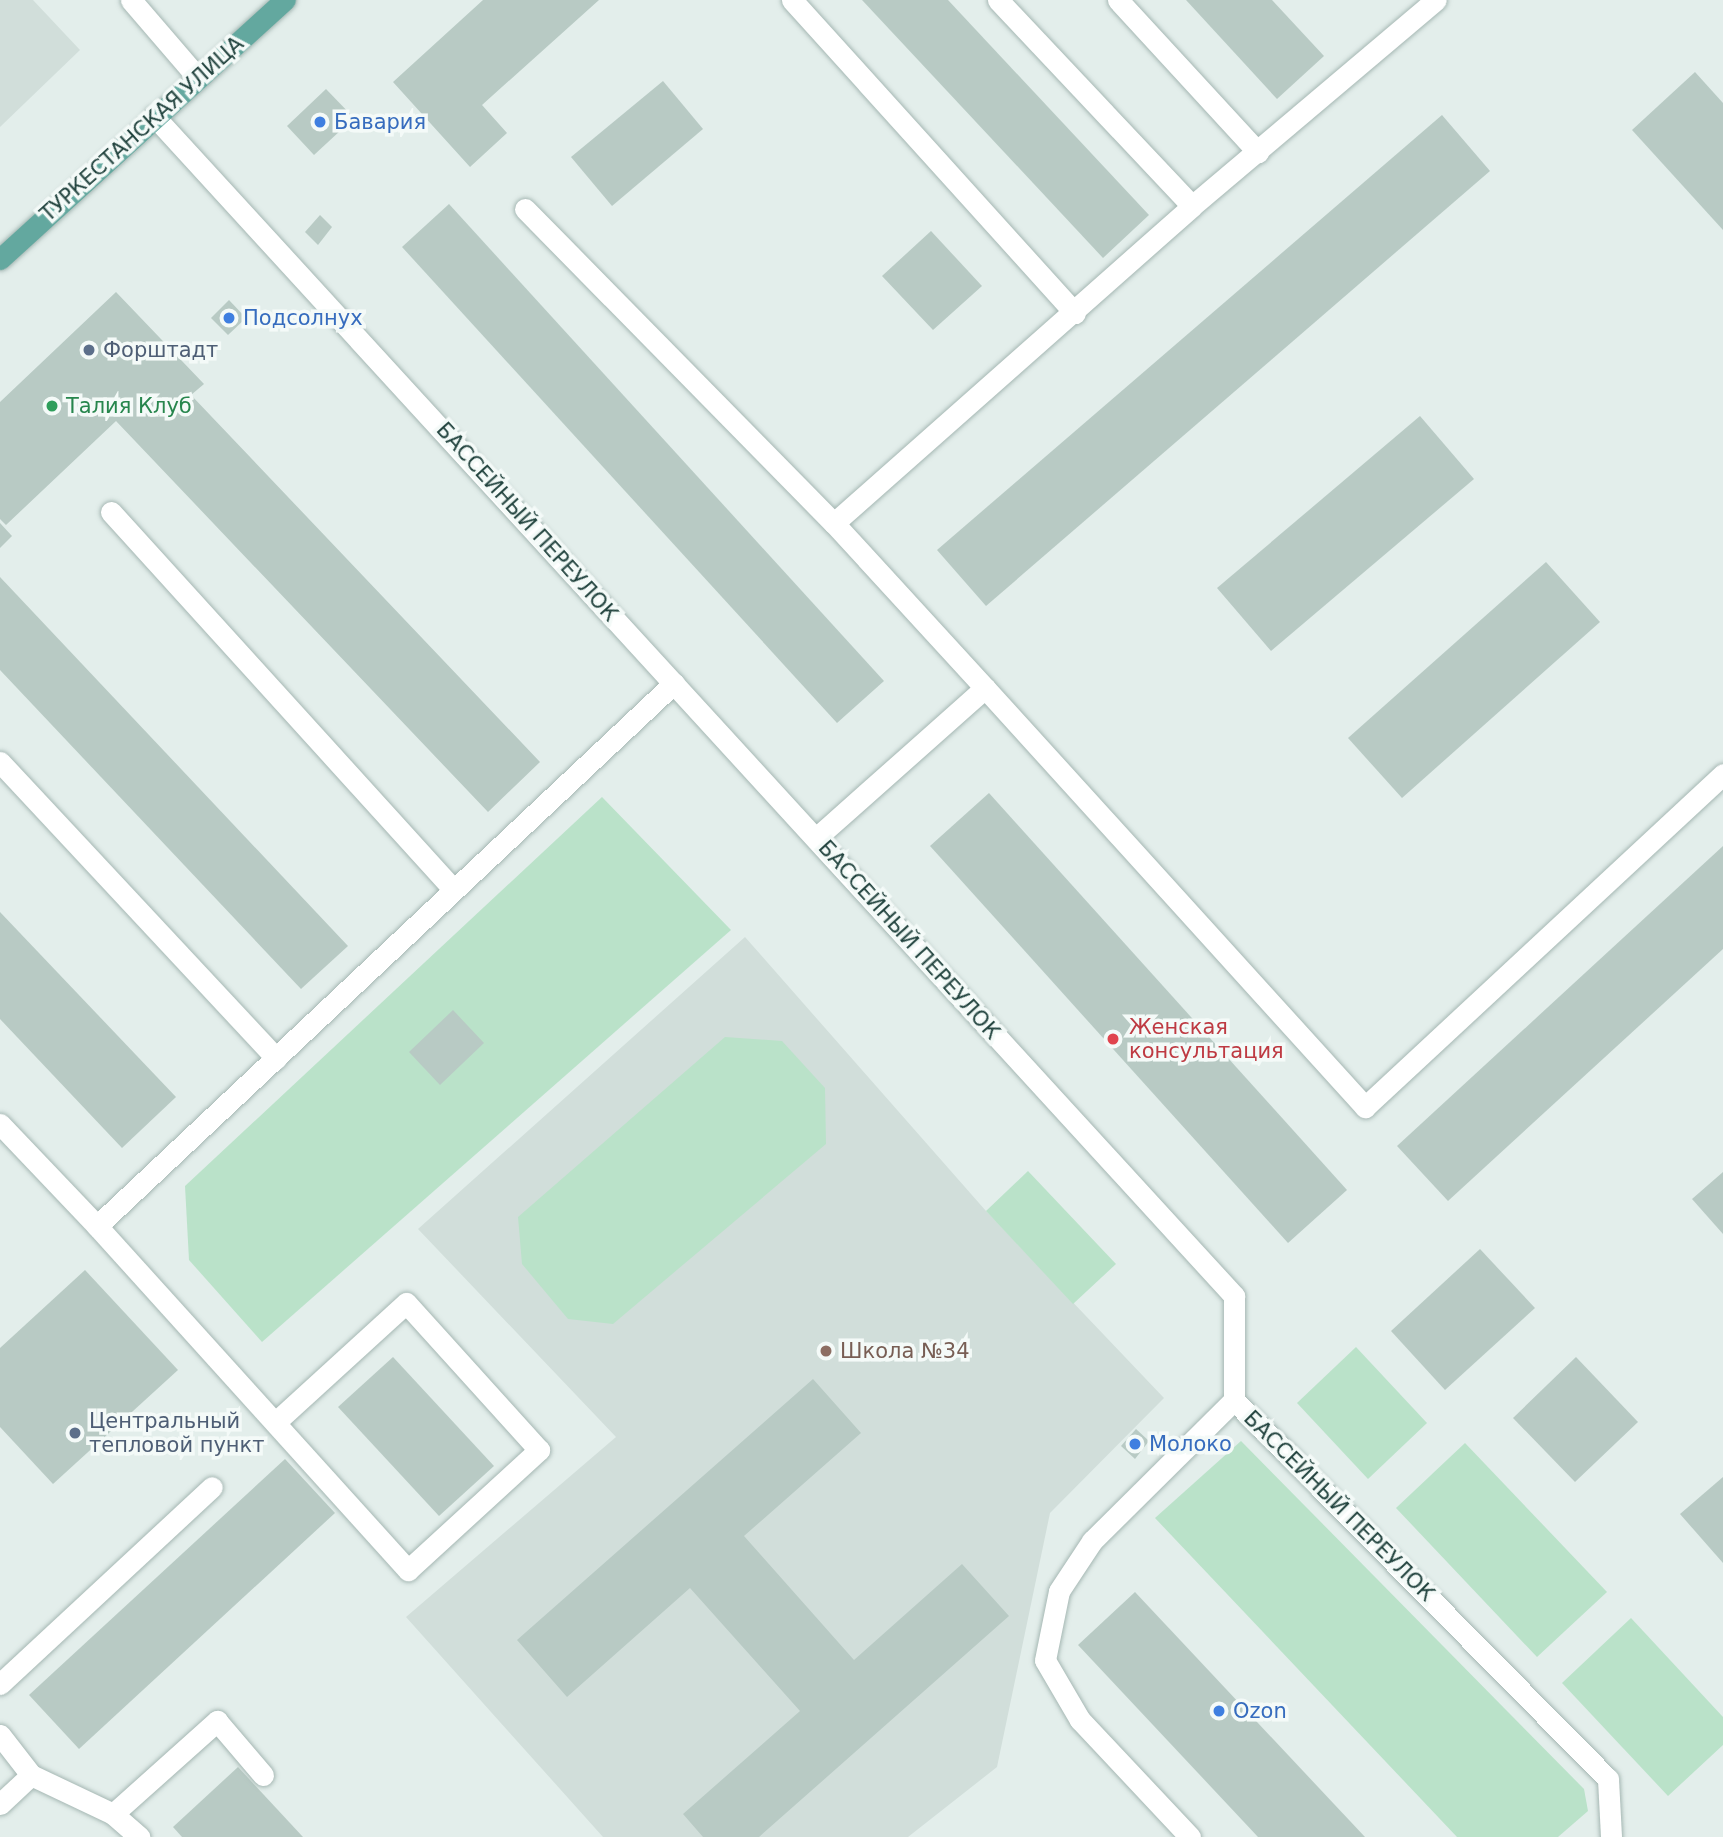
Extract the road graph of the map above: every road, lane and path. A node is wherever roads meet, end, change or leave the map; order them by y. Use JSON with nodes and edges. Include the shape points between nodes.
{"nodes":[{"id":1,"x":131,"y":0,"type":"edge"},
{"id":2,"x":285,"y":0,"type":"edge"},
{"id":3,"x":792,"y":0,"type":"edge"},
{"id":4,"x":998,"y":0,"type":"edge"},
{"id":5,"x":1118,"y":0,"type":"edge"},
{"id":6,"x":1436,"y":0,"type":"edge"},
{"id":7,"x":198,"y":78,"type":"junction"},
{"id":8,"x":154,"y":116,"type":"junction"},
{"id":9,"x":1258,"y":152,"type":"junction"},
{"id":10,"x":1192,"y":206,"type":"junction"},
{"id":11,"x":525,"y":208,"type":"dead end"},
{"id":12,"x":0,"y":259,"type":"edge"},
{"id":13,"x":1075,"y":313,"type":"junction"},
{"id":14,"x":111,"y":512,"type":"dead end"},
{"id":15,"x":834,"y":523,"type":"junction"},
{"id":16,"x":674,"y":683,"type":"junction"},
{"id":17,"x":985,"y":688,"type":"junction"},
{"id":18,"x":0,"y":762,"type":"edge"},
{"id":19,"x":1723,"y":774,"type":"edge"},
{"id":20,"x":816,"y":838,"type":"junction"},
{"id":21,"x":454,"y":890,"type":"junction"},
{"id":22,"x":276,"y":1058,"type":"junction"},
{"id":23,"x":0,"y":1124,"type":"edge"},
{"id":24,"x":97,"y":1226,"type":"junction"},
{"id":25,"x":1234,"y":1400,"type":"junction"},
{"id":26,"x":278,"y":1420,"type":"junction"},
{"id":27,"x":212,"y":1488,"type":"dead end"},
{"id":28,"x":0,"y":1684,"type":"edge"},
{"id":29,"x":0,"y":1735,"type":"edge"},
{"id":30,"x":32,"y":1775,"type":"junction"},
{"id":31,"x":263,"y":1775,"type":"dead end"},
{"id":32,"x":0,"y":1804,"type":"edge"},
{"id":33,"x":113,"y":1814,"type":"junction"},
{"id":34,"x":139,"y":1837,"type":"edge"},
{"id":35,"x":1190,"y":1837,"type":"edge"},
{"id":36,"x":1611,"y":1837,"type":"edge"}],
"edges":[{"from":1,"to":7,"type":"street"},
{"from":2,"to":7,"type":"main road","name":"ТУРКЕСТАНСКАЯ УЛИЦА"},
{"from":3,"to":13,"type":"street"},
{"from":4,"to":10,"type":"street"},
{"from":5,"to":9,"type":"street"},
{"from":6,"to":9,"type":"street"},
{"from":7,"to":8,"type":"main road","name":"ТУРКЕСТАНСКАЯ УЛИЦА"},
{"from":8,"to":12,"type":"main road","name":"ТУРКЕСТАНСКАЯ УЛИЦА"},
{"from":8,"to":16,"type":"street","name":"БАССЕЙНЫЙ ПЕРЕУЛОК"},
{"from":9,"to":10,"type":"street"},
{"from":10,"to":13,"type":"street"},
{"from":11,"to":15,"type":"street"},
{"from":13,"to":15,"type":"street"},
{"from":14,"to":21,"type":"street"},
{"from":15,"to":17,"type":"street"},
{"from":16,"to":20,"type":"street","name":"БАССЕЙНЫЙ ПЕРЕУЛОК"},
{"from":16,"to":21,"type":"street"},
{"from":17,"to":19,"type":"street","via":[[1365,1107]]},
{"from":17,"to":20,"type":"street"},
{"from":18,"to":22,"type":"street"},
{"from":20,"to":25,"type":"street","name":"БАССЕЙНЫЙ ПЕРЕУЛОК","via":[[1234,1296]]},
{"from":21,"to":22,"type":"street"},
{"from":22,"to":24,"type":"street"},
{"from":23,"to":24,"type":"street"},
{"from":24,"to":26,"type":"street"},
{"from":25,"to":35,"type":"street","via":[[1092,1541],[1059,1591],[1045,1660],[1080,1720]]},
{"from":25,"to":36,"type":"street","name":"БАССЕЙНЫЙ ПЕРЕУЛОК","via":[[1608,1779]]},
{"from":26,"to":26,"type":"street","via":[[408,1570],[539,1450],[406,1303]]},
{"from":27,"to":28,"type":"street"},
{"from":29,"to":30,"type":"street"},
{"from":30,"to":32,"type":"street"},
{"from":30,"to":33,"type":"street"},
{"from":31,"to":33,"type":"street","via":[[217,1721]]},
{"from":33,"to":34,"type":"street"}]}
